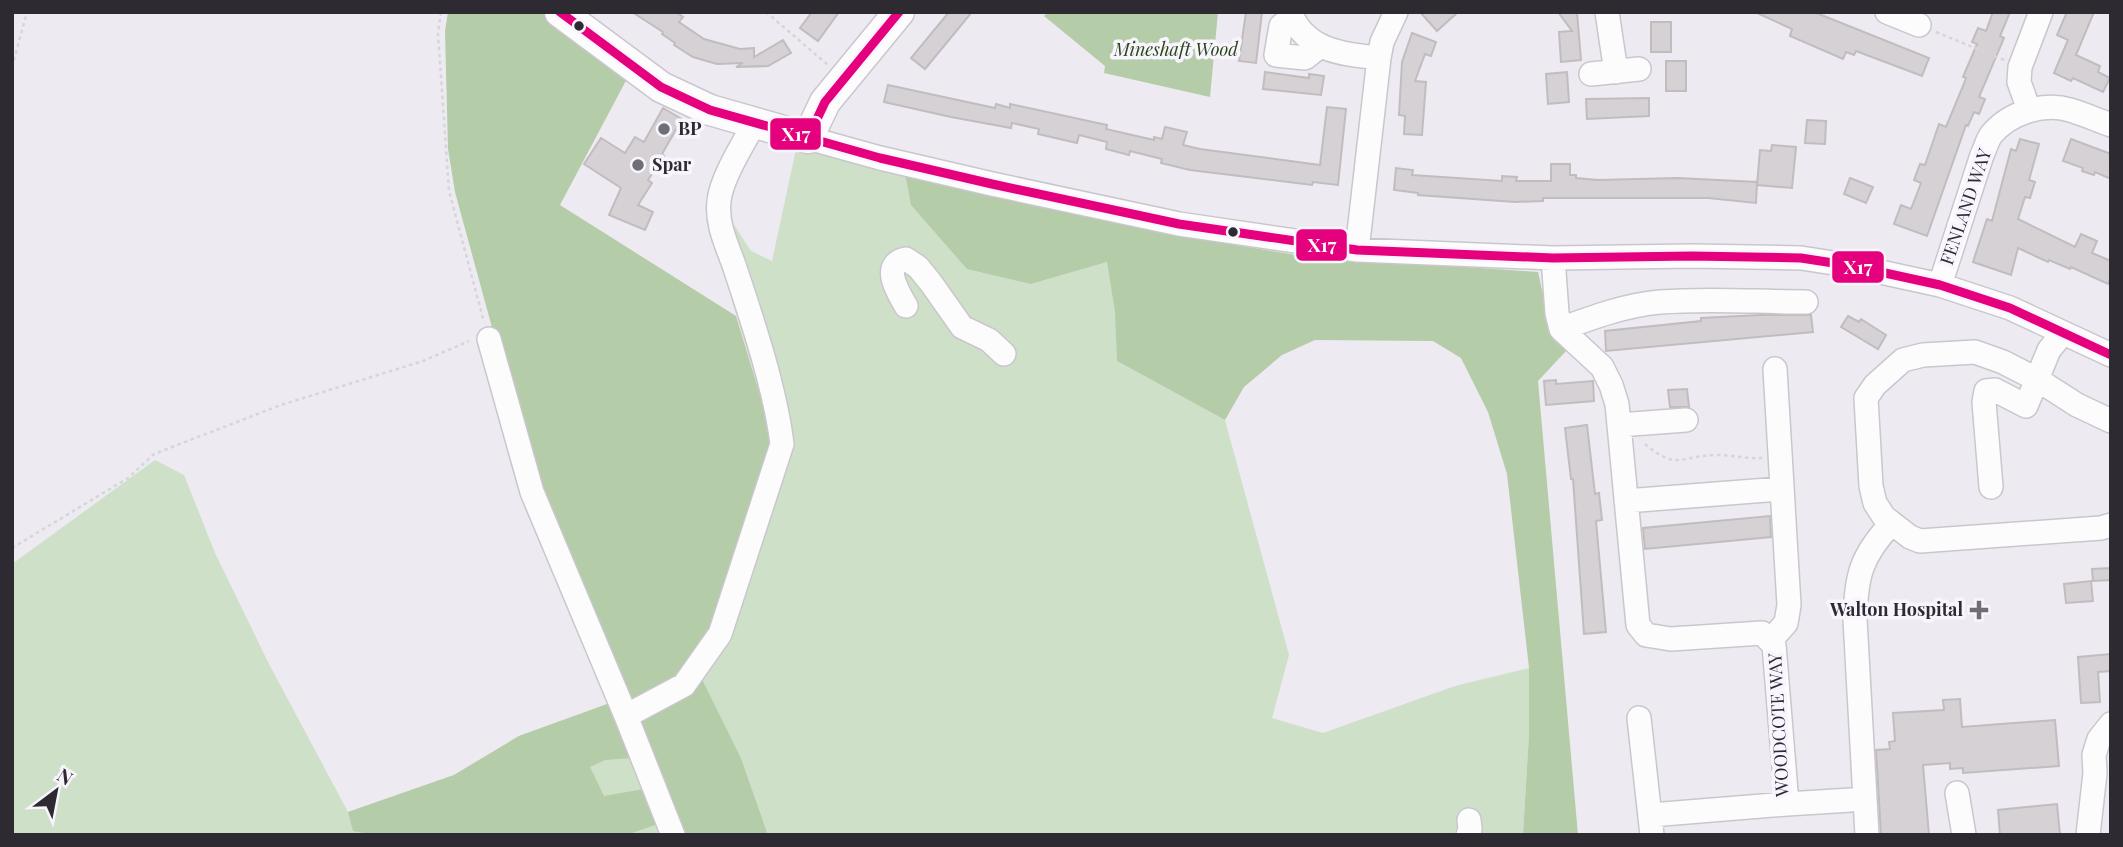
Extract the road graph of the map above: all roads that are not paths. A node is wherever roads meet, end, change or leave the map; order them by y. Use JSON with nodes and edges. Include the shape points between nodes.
{"nodes":[{"id":1,"x":561,"y":12,"type":"edge"},
{"id":2,"x":899,"y":12,"type":"edge"},
{"id":3,"x":1396,"y":12,"type":"edge"},
{"id":4,"x":1607,"y":12,"type":"edge"},
{"id":5,"x":1887,"y":12,"type":"edge"},
{"id":6,"x":2041,"y":12,"type":"edge"},
{"id":7,"x":1291,"y":15,"type":"edge"},
{"id":8,"x":1919,"y":26,"type":"road end"},
{"id":9,"x":1319,"y":47,"type":"junction"},
{"id":10,"x":1379,"y":58,"type":"junction"},
{"id":11,"x":1639,"y":69,"type":"dead end"},
{"id":12,"x":1616,"y":72,"type":"junction"},
{"id":13,"x":1591,"y":74,"type":"dead end"},
{"id":14,"x":2029,"y":110,"type":"junction"},
{"id":15,"x":754,"y":124,"type":"junction"},
{"id":16,"x":2111,"y":125,"type":"edge"},
{"id":17,"x":808,"y":138,"type":"junction"},
{"id":18,"x":1357,"y":250,"type":"junction"},
{"id":19,"x":1553,"y":258,"type":"junction"},
{"id":20,"x":1940,"y":285,"type":"junction"},
{"id":21,"x":1806,"y":302,"type":"dead end"},
{"id":22,"x":906,"y":306,"type":"dead end"},
{"id":23,"x":1561,"y":329,"type":"junction"},
{"id":24,"x":2063,"y":333,"type":"junction"},
{"id":25,"x":489,"y":339,"type":"road end"},
{"id":26,"x":1004,"y":354,"type":"dead end"},
{"id":27,"x":2111,"y":355,"type":"edge"},
{"id":28,"x":1775,"y":369,"type":"dead end"},
{"id":29,"x":2038,"y":380,"type":"junction"},
{"id":30,"x":1686,"y":420,"type":"dead end"},
{"id":31,"x":2111,"y":421,"type":"edge"},
{"id":32,"x":1619,"y":430,"type":"junction"},
{"id":33,"x":1991,"y":487,"type":"dead end"},
{"id":34,"x":1781,"y":489,"type":"junction"},
{"id":35,"x":1626,"y":501,"type":"junction"},
{"id":36,"x":1891,"y":524,"type":"junction"},
{"id":37,"x":2111,"y":525,"type":"edge"},
{"id":38,"x":1770,"y":641,"type":"junction"},
{"id":39,"x":626,"y":716,"type":"junction"},
{"id":40,"x":1640,"y":718,"type":"dead end"},
{"id":41,"x":2111,"y":724,"type":"edge"},
{"id":42,"x":1957,"y":793,"type":"dead end"},
{"id":43,"x":1851,"y":800,"type":"dead end"},
{"id":44,"x":1787,"y":804,"type":"junction"},
{"id":45,"x":1651,"y":825,"type":"edge"},
{"id":46,"x":673,"y":835,"type":"edge"},
{"id":47,"x":1867,"y":835,"type":"edge"},
{"id":48,"x":1964,"y":835,"type":"edge"},
{"id":49,"x":2088,"y":835,"type":"edge"}],
"edges":[{"from":1,"to":15,"type":"main road","via":[[661,88]]},
{"from":2,"to":17,"type":"main road","via":[[825,102]]},
{"from":3,"to":10,"type":"street"},
{"from":4,"to":12,"type":"street"},
{"from":5,"to":8,"type":"street"},
{"from":6,"to":14,"type":"street","via":[[2020,67],[2019,82]]},
{"from":7,"to":9,"type":"street","via":[[1306,38]]},
{"from":7,"to":9,"type":"street","via":[[1281,26],[1276,55],[1305,58]]},
{"from":9,"to":10,"type":"street"},
{"from":10,"to":18,"type":"street"},
{"from":11,"to":12,"type":"street"},
{"from":12,"to":13,"type":"street"},
{"from":14,"to":16,"type":"street","name":"FENLAND WAY","via":[[2069,110]]},
{"from":14,"to":20,"type":"street","name":"FENLAND WAY","via":[[2006,121],[1991,136]]},
{"from":15,"to":17,"type":"main road"},
{"from":15,"to":39,"type":"street","via":[[733,161],[719,201],[720,220],[778,412],[782,444],[720,634],[684,685]]},
{"from":17,"to":18,"type":"street","via":[[1179,224]]},
{"from":18,"to":19,"type":"street"},
{"from":19,"to":20,"type":"street","via":[[1801,258]]},
{"from":19,"to":23,"type":"street"},
{"from":20,"to":24,"type":"street","via":[[2010,308]]},
{"from":21,"to":23,"type":"street","via":[[1657,302],[1604,313]]},
{"from":22,"to":26,"type":"street","via":[[892,275],[893,266],[906,259],[918,267],[962,327],[989,340]]},
{"from":23,"to":32,"type":"street","name":"WOODCOTE WAY","via":[[1602,367],[1611,385]]},
{"from":24,"to":27,"type":"street"},
{"from":24,"to":29,"type":"street","via":[[2049,349]]},
{"from":25,"to":39,"type":"street","via":[[532,492]]},
{"from":28,"to":34,"type":"street","name":"WOODCOTE WAY"},
{"from":29,"to":31,"type":"street"},
{"from":29,"to":33,"type":"street","via":[[2026,406],[1995,390],[1986,391]]},
{"from":29,"to":36,"type":"street","via":[[1975,352],[1903,360],[1875,385],[1866,398],[1871,486],[1875,503]]},
{"from":30,"to":32,"type":"street"},
{"from":32,"to":35,"type":"street","name":"WOODCOTE WAY"},
{"from":34,"to":35,"type":"street"},
{"from":34,"to":38,"type":"street","name":"WOODCOTE WAY","via":[[1789,605],[1786,623]]},
{"from":35,"to":38,"type":"street","name":"WOODCOTE WAY","via":[[1638,625],[1646,635],[1671,639],[1762,633]]},
{"from":36,"to":37,"type":"street","via":[[1920,541]]},
{"from":36,"to":47,"type":"street","via":[[1864,559],[1855,599]]},
{"from":38,"to":44,"type":"street","name":"WOODCOTE WAY","via":[[1774,645]]},
{"from":39,"to":46,"type":"street"},
{"from":40,"to":45,"type":"street"},
{"from":41,"to":49,"type":"street","via":[[2099,739],[2095,755]]},
{"from":42,"to":48,"type":"street"},
{"from":43,"to":44,"type":"street"},
{"from":44,"to":45,"type":"street","name":"WOODCOTE WAY"}]}
